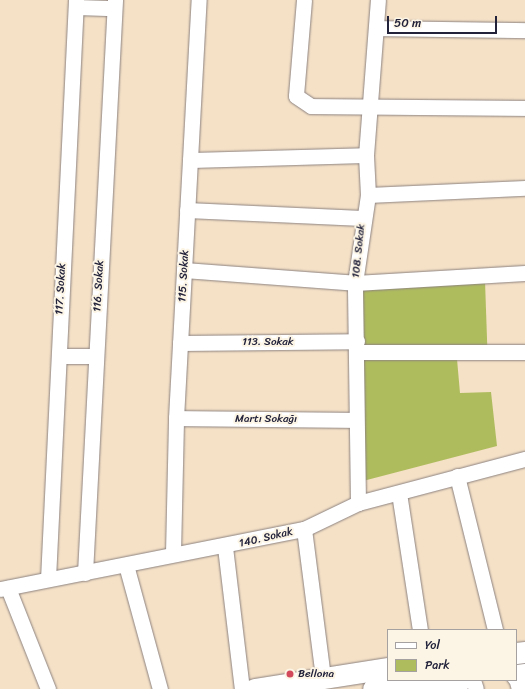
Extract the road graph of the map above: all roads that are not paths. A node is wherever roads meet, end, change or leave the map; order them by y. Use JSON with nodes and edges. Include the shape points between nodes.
{"nodes":[{"id":1,"x":199,"y":0,"type":"edge"},
{"id":2,"x":304,"y":0,"type":"edge"},
{"id":3,"x":378,"y":0,"type":"edge"},
{"id":4,"x":76,"y":3,"type":"edge"},
{"id":5,"x":115,"y":4,"type":"edge"},
{"id":6,"x":377,"y":28,"type":"junction"},
{"id":7,"x":525,"y":30,"type":"edge"},
{"id":8,"x":369,"y":108,"type":"junction"},
{"id":9,"x":525,"y":108,"type":"edge"},
{"id":10,"x":366,"y":155,"type":"junction"},
{"id":11,"x":190,"y":160,"type":"junction"},
{"id":12,"x":525,"y":188,"type":"edge"},
{"id":13,"x":368,"y":195,"type":"junction"},
{"id":14,"x":187,"y":210,"type":"junction"},
{"id":15,"x":362,"y":218,"type":"junction"},
{"id":16,"x":184,"y":270,"type":"junction"},
{"id":17,"x":525,"y":273,"type":"edge"},
{"id":18,"x":355,"y":283,"type":"junction"},
{"id":19,"x":180,"y":343,"type":"junction"},
{"id":20,"x":356,"y":347,"type":"junction"},
{"id":21,"x":525,"y":352,"type":"edge"},
{"id":22,"x":59,"y":356,"type":"junction"},
{"id":23,"x":96,"y":356,"type":"junction"},
{"id":24,"x":176,"y":418,"type":"junction"},
{"id":25,"x":355,"y":420,"type":"junction"},
{"id":26,"x":525,"y":459,"type":"edge"},
{"id":27,"x":457,"y":476,"type":"junction"},
{"id":28,"x":399,"y":493,"type":"junction"},
{"id":29,"x":358,"y":504,"type":"junction"},
{"id":30,"x":304,"y":529,"type":"junction"},
{"id":31,"x":226,"y":547,"type":"junction"},
{"id":32,"x":173,"y":553,"type":"junction"},
{"id":33,"x":126,"y":565,"type":"junction"},
{"id":34,"x":85,"y":573,"type":"junction"},
{"id":35,"x":48,"y":579,"type":"junction"},
{"id":36,"x":4,"y":588,"type":"edge"},
{"id":37,"x":420,"y":629,"type":"edge"},
{"id":38,"x":496,"y":629,"type":"edge"},
{"id":39,"x":387,"y":668,"type":"edge"},
{"id":40,"x":323,"y":678,"type":"junction"},
{"id":41,"x":452,"y":681,"type":"edge"},
{"id":42,"x":48,"y":689,"type":"edge"},
{"id":43,"x":160,"y":689,"type":"edge"},
{"id":44,"x":242,"y":689,"type":"edge"},
{"id":45,"x":254,"y":689,"type":"edge"},
{"id":46,"x":379,"y":689,"type":"edge"}],
"edges":[{"from":1,"to":11,"type":"street","name":"115. Sokak"},
{"from":2,"to":8,"type":"street","via":[[296,96],[311,106]]},
{"from":3,"to":6,"type":"street","name":"108. Sokak"},
{"from":4,"to":5,"type":"street"},
{"from":4,"to":22,"type":"street","name":"117. Sokak"},
{"from":5,"to":23,"type":"street","name":"116. Sokak"},
{"from":6,"to":7,"type":"street"},
{"from":6,"to":8,"type":"street","name":"108. Sokak"},
{"from":8,"to":9,"type":"street"},
{"from":8,"to":10,"type":"street","name":"108. Sokak"},
{"from":10,"to":11,"type":"street"},
{"from":10,"to":13,"type":"street","name":"108. Sokak"},
{"from":11,"to":14,"type":"street","name":"115. Sokak"},
{"from":12,"to":13,"type":"street"},
{"from":13,"to":15,"type":"street","name":"108. Sokak"},
{"from":14,"to":15,"type":"street"},
{"from":14,"to":16,"type":"street","name":"115. Sokak"},
{"from":15,"to":18,"type":"street","name":"108. Sokak"},
{"from":16,"to":18,"type":"street"},
{"from":16,"to":19,"type":"street","name":"115. Sokak"},
{"from":17,"to":18,"type":"street"},
{"from":18,"to":20,"type":"street","name":"108. Sokak"},
{"from":19,"to":20,"type":"street","name":"113. Sokak"},
{"from":19,"to":24,"type":"street","name":"115. Sokak"},
{"from":20,"to":21,"type":"street","name":"113. Sokak"},
{"from":20,"to":25,"type":"street","name":"108. Sokak"},
{"from":22,"to":23,"type":"street"},
{"from":22,"to":35,"type":"street","name":"117. Sokak"},
{"from":23,"to":34,"type":"street","name":"116. Sokak"},
{"from":24,"to":25,"type":"street","name":"Martı Sokağı"},
{"from":24,"to":32,"type":"street","name":"115. Sokak"},
{"from":25,"to":29,"type":"street","name":"108. Sokak"},
{"from":26,"to":27,"type":"street","name":"140. Sokak"},
{"from":27,"to":28,"type":"street","name":"140. Sokak"},
{"from":27,"to":38,"type":"street"},
{"from":28,"to":29,"type":"street","name":"140. Sokak"},
{"from":28,"to":37,"type":"street"},
{"from":29,"to":30,"type":"street","name":"140. Sokak"},
{"from":30,"to":31,"type":"street","name":"140. Sokak"},
{"from":30,"to":40,"type":"street"},
{"from":31,"to":32,"type":"street","name":"140. Sokak"},
{"from":31,"to":44,"type":"street"},
{"from":32,"to":33,"type":"street","name":"140. Sokak"},
{"from":33,"to":34,"type":"street","name":"140. Sokak"},
{"from":33,"to":43,"type":"street"},
{"from":34,"to":35,"type":"street","name":"140. Sokak"},
{"from":35,"to":36,"type":"street","name":"140. Sokak"},
{"from":36,"to":42,"type":"street"},
{"from":39,"to":40,"type":"main road"},
{"from":40,"to":45,"type":"main road"},
{"from":41,"to":46,"type":"main road"}]}
